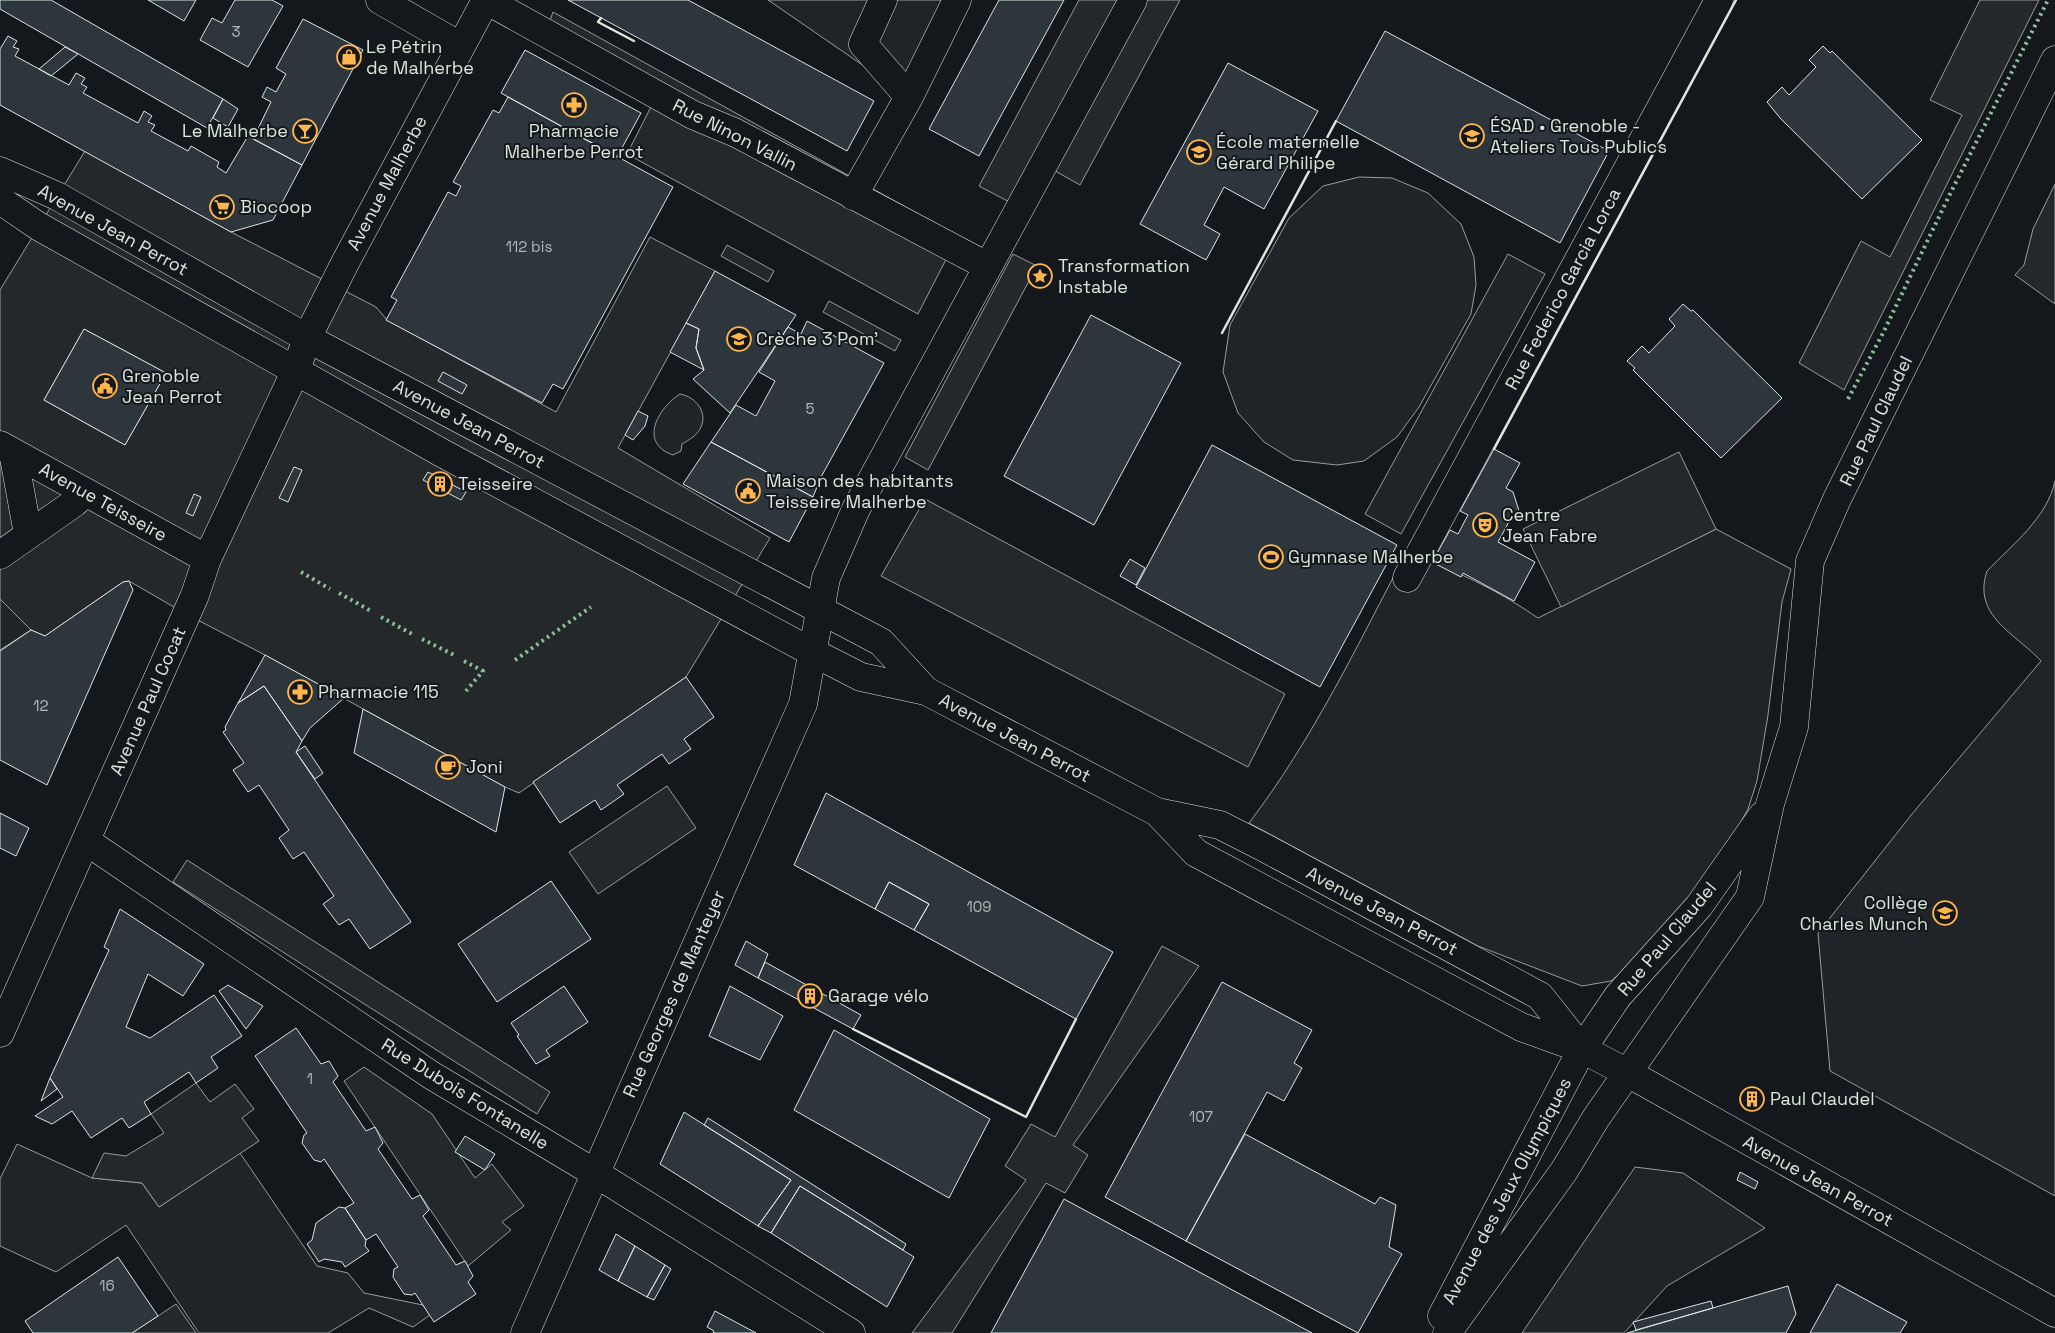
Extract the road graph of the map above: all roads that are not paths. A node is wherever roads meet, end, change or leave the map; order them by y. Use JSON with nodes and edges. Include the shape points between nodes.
{"nodes":[{"id":1,"x":380,"y":0,"type":"edge"},
{"id":2,"x":486,"y":0,"type":"edge"},
{"id":3,"x":883,"y":0,"type":"edge"},
{"id":4,"x":957,"y":0,"type":"edge"},
{"id":5,"x":1133,"y":0,"type":"edge"},
{"id":6,"x":1719,"y":0,"type":"edge"},
{"id":7,"x":460,"y":46,"type":"junction"},
{"id":8,"x":2055,"y":60,"type":"edge"},
{"id":9,"x":909,"y":97,"type":"junction"},
{"id":10,"x":0,"y":171,"type":"edge"},
{"id":11,"x":854,"y":196,"type":"junction"},
{"id":12,"x":0,"y":200,"type":"edge"},
{"id":13,"x":987,"y":266,"type":"junction"},
{"id":14,"x":307,"y":338,"type":"junction"},
{"id":15,"x":296,"y":370,"type":"junction"},
{"id":16,"x":6,"y":448,"type":"edge"},
{"id":17,"x":85,"y":493,"type":"junction"},
{"id":18,"x":28,"y":534,"type":"junction"},
{"id":19,"x":0,"y":554,"type":"edge"},
{"id":20,"x":207,"y":559,"type":"junction"},
{"id":21,"x":1407,"y":578,"type":"dead end"},
{"id":22,"x":820,"y":610,"type":"junction"},
{"id":23,"x":812,"y":652,"type":"junction"},
{"id":24,"x":926,"y":691,"type":"junction"},
{"id":25,"x":1770,"y":804,"type":"junction"},
{"id":26,"x":1157,"y":812,"type":"junction"},
{"id":27,"x":86,"y":841,"type":"junction"},
{"id":28,"x":0,"y":1033,"type":"edge"},
{"id":29,"x":1582,"y":1049,"type":"junction"},
{"id":30,"x":1628,"y":1073,"type":"junction"},
{"id":31,"x":595,"y":1173,"type":"junction"},
{"id":32,"x":2055,"y":1313,"type":"edge"},
{"id":33,"x":525,"y":1333,"type":"edge"},
{"id":34,"x":852,"y":1333,"type":"edge"},
{"id":35,"x":1433,"y":1333,"type":"edge"},
{"id":36,"x":1447,"y":1333,"type":"edge"}],
"edges":[{"from":1,"to":7,"type":"main road"},
{"from":2,"to":7,"type":"main road","name":"Avenue Malherbe"},
{"from":2,"to":11,"type":"main road","name":"Rue Ninon Vallin","via":[[693,115],[736,133]]},
{"from":3,"to":9,"type":"main road","via":[[863,44]]},
{"from":4,"to":9,"type":"main road"},
{"from":5,"to":13,"type":"main road"},
{"from":6,"to":21,"type":"main road","name":"Rue Federico Garcia Lorca"},
{"from":7,"to":14,"type":"main road","name":"Avenue Malherbe"},
{"from":8,"to":25,"type":"main road","name":"Rue Paul Claudel","via":[[1837,499],[1810,561],[1794,727]]},
{"from":9,"to":11,"type":"main road"},
{"from":10,"to":14,"type":"main road","name":"Avenue Jean Perrot","via":[[57,196]]},
{"from":11,"to":13,"type":"main road","name":"Rue Ninon Vallin"},
{"from":12,"to":15,"type":"main road","name":"Avenue Jean Perrot","via":[[38,226]]},
{"from":13,"to":22,"type":"main road","via":[[856,509],[826,578]]},
{"from":14,"to":15,"type":"main road","name":"Avenue Malherbe"},
{"from":14,"to":22,"type":"main road","name":"Avenue Jean Perrot"},
{"from":15,"to":20,"type":"main road","name":"Avenue Paul Cocat"},
{"from":15,"to":23,"type":"main road","name":"Avenue Jean Perrot"},
{"from":16,"to":17,"type":"main road","name":"Avenue Teisseire"},
{"from":16,"to":18,"type":"main road"},
{"from":17,"to":18,"type":"main road"},
{"from":17,"to":20,"type":"main road","name":"Avenue Teisseire"},
{"from":18,"to":19,"type":"main road"},
{"from":20,"to":27,"type":"main road","name":"Avenue Paul Cocat","via":[[195,595]]},
{"from":22,"to":23,"type":"main road","name":"Rue Georges de Manteyer"},
{"from":22,"to":24,"type":"main road","name":"Avenue Jean Perrot","via":[[881,642]]},
{"from":23,"to":24,"type":"main road","name":"Avenue Jean Perrot","via":[[862,677]]},
{"from":23,"to":31,"type":"main road","name":"Rue Georges de Manteyer","via":[[803,704]]},
{"from":24,"to":26,"type":"main road","name":"Avenue Jean Perrot"},
{"from":25,"to":29,"type":"main road","name":"Rue Paul Claudel","via":[[1699,906],[1618,996]]},
{"from":25,"to":30,"type":"main road","name":"Rue Paul Claudel","via":[[1750,897]]},
{"from":26,"to":29,"type":"main road","name":"Avenue Jean Perrot","via":[[1196,853],[1521,1028]]},
{"from":26,"to":29,"type":"main road","name":"Avenue Jean Perrot","via":[[1220,824],[1540,996]]},
{"from":27,"to":28,"type":"main road","name":"Avenue Paul Cocat"},
{"from":27,"to":31,"type":"main road","name":"Rue Dubois Fontanelle","via":[[431,1075]]},
{"from":29,"to":30,"type":"main road","name":"Avenue Jean Perrot"},
{"from":29,"to":35,"type":"main road","name":"Avenue des Jeux Olympiques"},
{"from":30,"to":32,"type":"main road","name":"Avenue Jean Perrot"},
{"from":30,"to":36,"type":"main road","name":"Avenue des Jeux Olympiques","via":[[1564,1170]]},
{"from":31,"to":33,"type":"main road","name":"Rue Georges de Manteyer"},
{"from":31,"to":34,"type":"main road","name":"Rue Dubois Fontanelle"}]}
